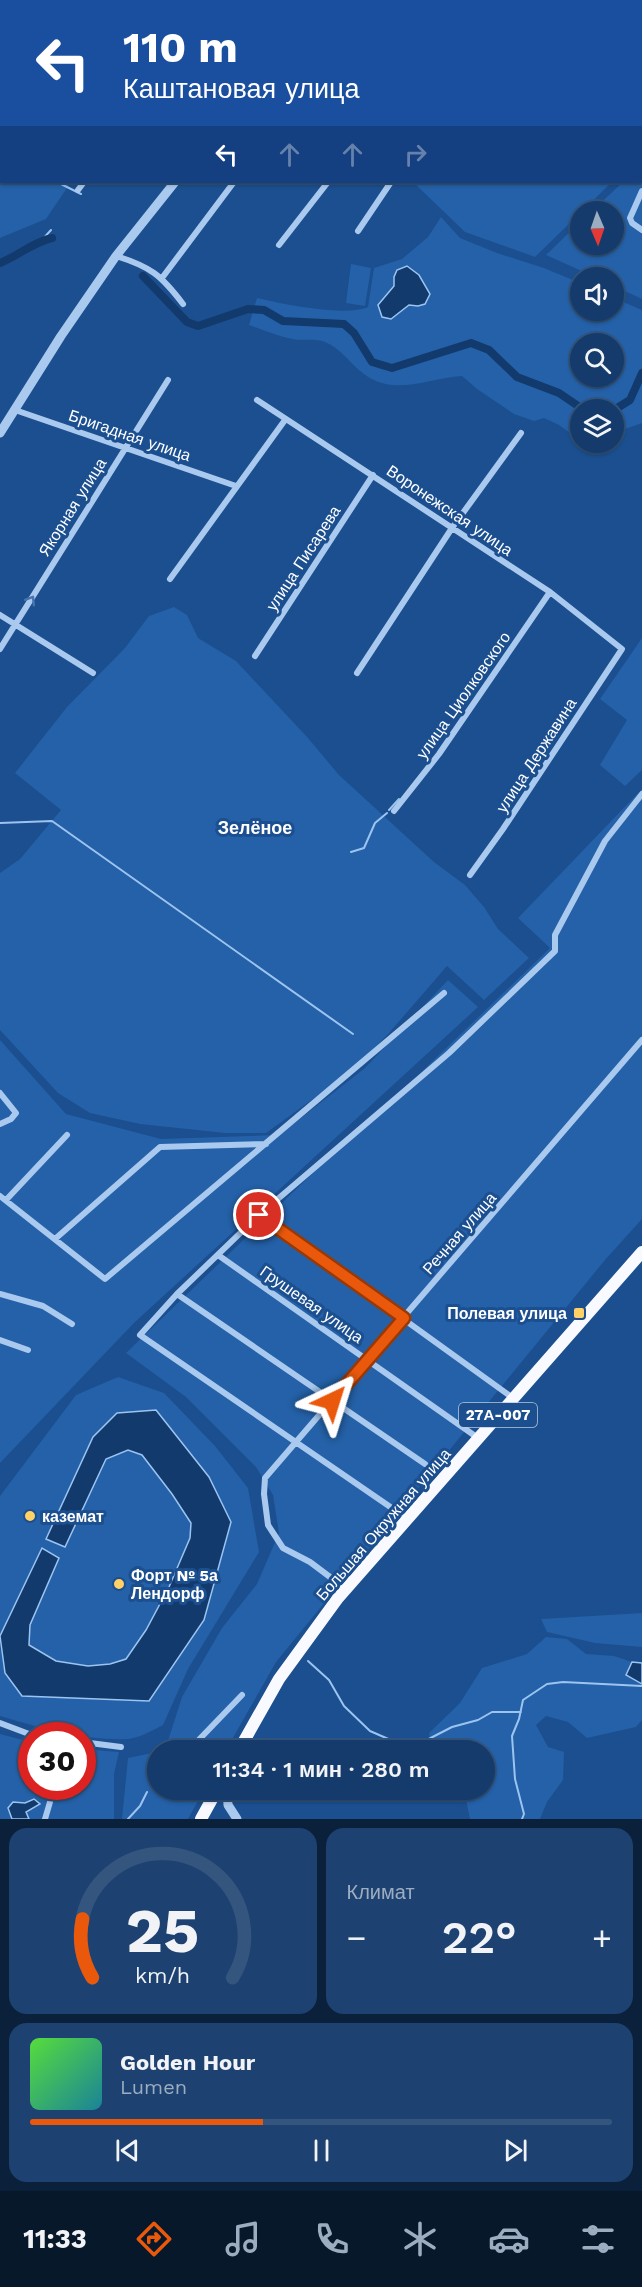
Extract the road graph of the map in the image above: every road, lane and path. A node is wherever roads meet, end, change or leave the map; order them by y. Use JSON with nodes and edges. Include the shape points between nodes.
{"nodes":[{"id":1,"x":83,"y":183,"type":"edge"},
{"id":2,"x":175,"y":183,"type":"edge"},
{"id":3,"x":233,"y":183,"type":"edge"},
{"id":4,"x":327,"y":183,"type":"edge"},
{"id":5,"x":391,"y":183,"type":"edge"},
{"id":6,"x":78,"y":190,"type":"dead end"},
{"id":7,"x":642,"y":191,"type":"edge"},
{"id":8,"x":642,"y":230,"type":"edge"},
{"id":9,"x":358,"y":231,"type":"dead end"},
{"id":10,"x":279,"y":245,"type":"dead end"},
{"id":11,"x":116,"y":256,"type":"junction"},
{"id":12,"x":162,"y":278,"type":"junction"},
{"id":13,"x":183,"y":304,"type":"dead end"},
{"id":14,"x":168,"y":380,"type":"dead end"},
{"id":15,"x":257,"y":400,"type":"dead end"},
{"id":16,"x":15,"y":410,"type":"junction"},
{"id":17,"x":285,"y":420,"type":"junction"},
{"id":18,"x":0,"y":433,"type":"edge"},
{"id":19,"x":521,"y":433,"type":"dead end"},
{"id":20,"x":124,"y":448,"type":"junction"},
{"id":21,"x":373,"y":475,"type":"junction"},
{"id":22,"x":236,"y":486,"type":"junction"},
{"id":23,"x":452,"y":528,"type":"junction"},
{"id":24,"x":170,"y":579,"type":"dead end"},
{"id":25,"x":550,"y":592,"type":"junction"},
{"id":26,"x":0,"y":615,"type":"edge"},
{"id":27,"x":15,"y":626,"type":"junction"},
{"id":28,"x":0,"y":649,"type":"edge"},
{"id":29,"x":622,"y":649,"type":"joint"},
{"id":30,"x":255,"y":656,"type":"dead end"},
{"id":31,"x":93,"y":673,"type":"dead end"},
{"id":32,"x":357,"y":673,"type":"dead end"},
{"id":33,"x":642,"y":794,"type":"edge"},
{"id":34,"x":394,"y":811,"type":"dead end"},
{"id":35,"x":470,"y":875,"type":"dead end"},
{"id":36,"x":444,"y":993,"type":"dead end"},
{"id":37,"x":642,"y":1040,"type":"edge"},
{"id":38,"x":0,"y":1094,"type":"edge"},
{"id":39,"x":0,"y":1124,"type":"edge"},
{"id":40,"x":67,"y":1135,"type":"dead end"},
{"id":41,"x":266,"y":1144,"type":"junction"},
{"id":42,"x":3,"y":1198,"type":"edge"},
{"id":43,"x":259,"y":1215,"type":"junction"},
{"id":44,"x":55,"y":1239,"type":"junction"},
{"id":45,"x":642,"y":1252,"type":"edge"},
{"id":46,"x":218,"y":1255,"type":"junction"},
{"id":47,"x":0,"y":1294,"type":"edge"},
{"id":48,"x":177,"y":1294,"type":"junction"},
{"id":49,"x":404,"y":1318,"type":"junction"},
{"id":50,"x":72,"y":1324,"type":"dead end"},
{"id":51,"x":0,"y":1340,"type":"edge"},
{"id":52,"x":28,"y":1350,"type":"dead end"},
{"id":53,"x":367,"y":1360,"type":"junction"},
{"id":54,"x":513,"y":1398,"type":"junction"},
{"id":55,"x":332,"y":1401,"type":"junction"},
{"id":56,"x":478,"y":1438,"type":"junction"},
{"id":57,"x":296,"y":1442,"type":"junction"},
{"id":58,"x":425,"y":1464,"type":"dead end"},
{"id":59,"x":402,"y":1515,"type":"dead end"},
{"id":60,"x":346,"y":1589,"type":"junction"},
{"id":61,"x":242,"y":1695,"type":"dead end"},
{"id":62,"x":0,"y":1723,"type":"edge"},
{"id":63,"x":18,"y":1730,"type":"edge"},
{"id":64,"x":199,"y":1740,"type":"edge"},
{"id":65,"x":245,"y":1740,"type":"edge"},
{"id":66,"x":96,"y":1744,"type":"edge"},
{"id":67,"x":121,"y":1747,"type":"dead end"},
{"id":68,"x":211,"y":1800,"type":"edge"},
{"id":69,"x":228,"y":1800,"type":"edge"},
{"id":70,"x":50,"y":1802,"type":"dead end"},
{"id":71,"x":45,"y":1819,"type":"edge"},
{"id":72,"x":201,"y":1819,"type":"edge"},
{"id":73,"x":237,"y":1819,"type":"edge"}],
"edges":[{"from":1,"to":6,"type":"street"},
{"from":2,"to":11,"type":"street"},
{"from":3,"to":12,"type":"street"},
{"from":4,"to":10,"type":"street"},
{"from":5,"to":9,"type":"street"},
{"from":7,"to":8,"type":"street","via":[[630,218]]},
{"from":11,"to":12,"type":"street","via":[[139,263]]},
{"from":11,"to":16,"type":"street"},
{"from":12,"to":13,"type":"street"},
{"from":14,"to":20,"type":"street","name":"Якорная улица"},
{"from":15,"to":17,"type":"street","name":"Воронежская улица"},
{"from":16,"to":18,"type":"street"},
{"from":16,"to":20,"type":"street","name":"Бригадная улица"},
{"from":17,"to":21,"type":"street","name":"Воронежская улица"},
{"from":17,"to":22,"type":"street"},
{"from":19,"to":23,"type":"street"},
{"from":20,"to":22,"type":"street","name":"Бригадная улица"},
{"from":27,"to":20,"type":"street","name":"Якорная улица","one_way":true},
{"from":21,"to":23,"type":"street","name":"Воронежская улица"},
{"from":21,"to":30,"type":"street","name":"улица Писарева"},
{"from":22,"to":24,"type":"street"},
{"from":23,"to":25,"type":"street","name":"Воронежская улица"},
{"from":23,"to":32,"type":"street"},
{"from":25,"to":29,"type":"street","name":"Воронежская улица"},
{"from":25,"to":34,"type":"street","name":"улица Циолковского","via":[[439,754]]},
{"from":26,"to":27,"type":"street"},
{"from":27,"to":28,"type":"street","name":"Якорная улица"},
{"from":27,"to":31,"type":"street"},
{"from":29,"to":35,"type":"street","name":"улица Державина"},
{"from":33,"to":43,"type":"street","via":[[605,841],[555,935],[555,951],[449,1053]]},
{"from":36,"to":41,"type":"street"},
{"from":37,"to":49,"type":"street","name":"Речная улица"},
{"from":38,"to":39,"type":"street","via":[[16,1113]]},
{"from":40,"to":42,"type":"street"},
{"from":41,"to":44,"type":"street","via":[[160,1147]]},
{"from":41,"to":44,"type":"street","via":[[105,1279]]},
{"from":42,"to":44,"type":"street"},
{"from":43,"to":46,"type":"street"},
{"from":43,"to":49,"type":"street"},
{"from":45,"to":54,"type":"highway","name":"Большая Окружная улица","number":"27А-007"},
{"from":46,"to":48,"type":"street"},
{"from":46,"to":53,"type":"street","name":"Грушевая улица"},
{"from":47,"to":50,"type":"street","via":[[43,1306]]},
{"from":48,"to":55,"type":"street"},
{"from":48,"to":57,"type":"street","via":[[140,1335]]},
{"from":49,"to":53,"type":"street","name":"Речная улица"},
{"from":49,"to":54,"type":"street"},
{"from":51,"to":52,"type":"street"},
{"from":53,"to":55,"type":"street","name":"Речная улица"},
{"from":53,"to":56,"type":"street","name":"Грушевая улица"},
{"from":54,"to":56,"type":"highway","name":"Большая Окружная улица","number":"27А-007"},
{"from":55,"to":57,"type":"street","name":"Речная улица"},
{"from":55,"to":58,"type":"street"},
{"from":56,"to":60,"type":"highway","name":"Большая Окружная улица","number":"27А-007"},
{"from":57,"to":59,"type":"street"},
{"from":57,"to":60,"type":"street","name":"Речная улица","via":[[265,1478],[268,1526],[283,1548]]},
{"from":60,"to":65,"type":"highway","name":"Большая Окружная улица","number":"27А-007","via":[[279,1679]]},
{"from":61,"to":64,"type":"street"},
{"from":62,"to":63,"type":"street"},
{"from":66,"to":67,"type":"street"},
{"from":68,"to":72,"type":"highway"},
{"from":69,"to":73,"type":"street"},
{"from":70,"to":71,"type":"street"}]}
